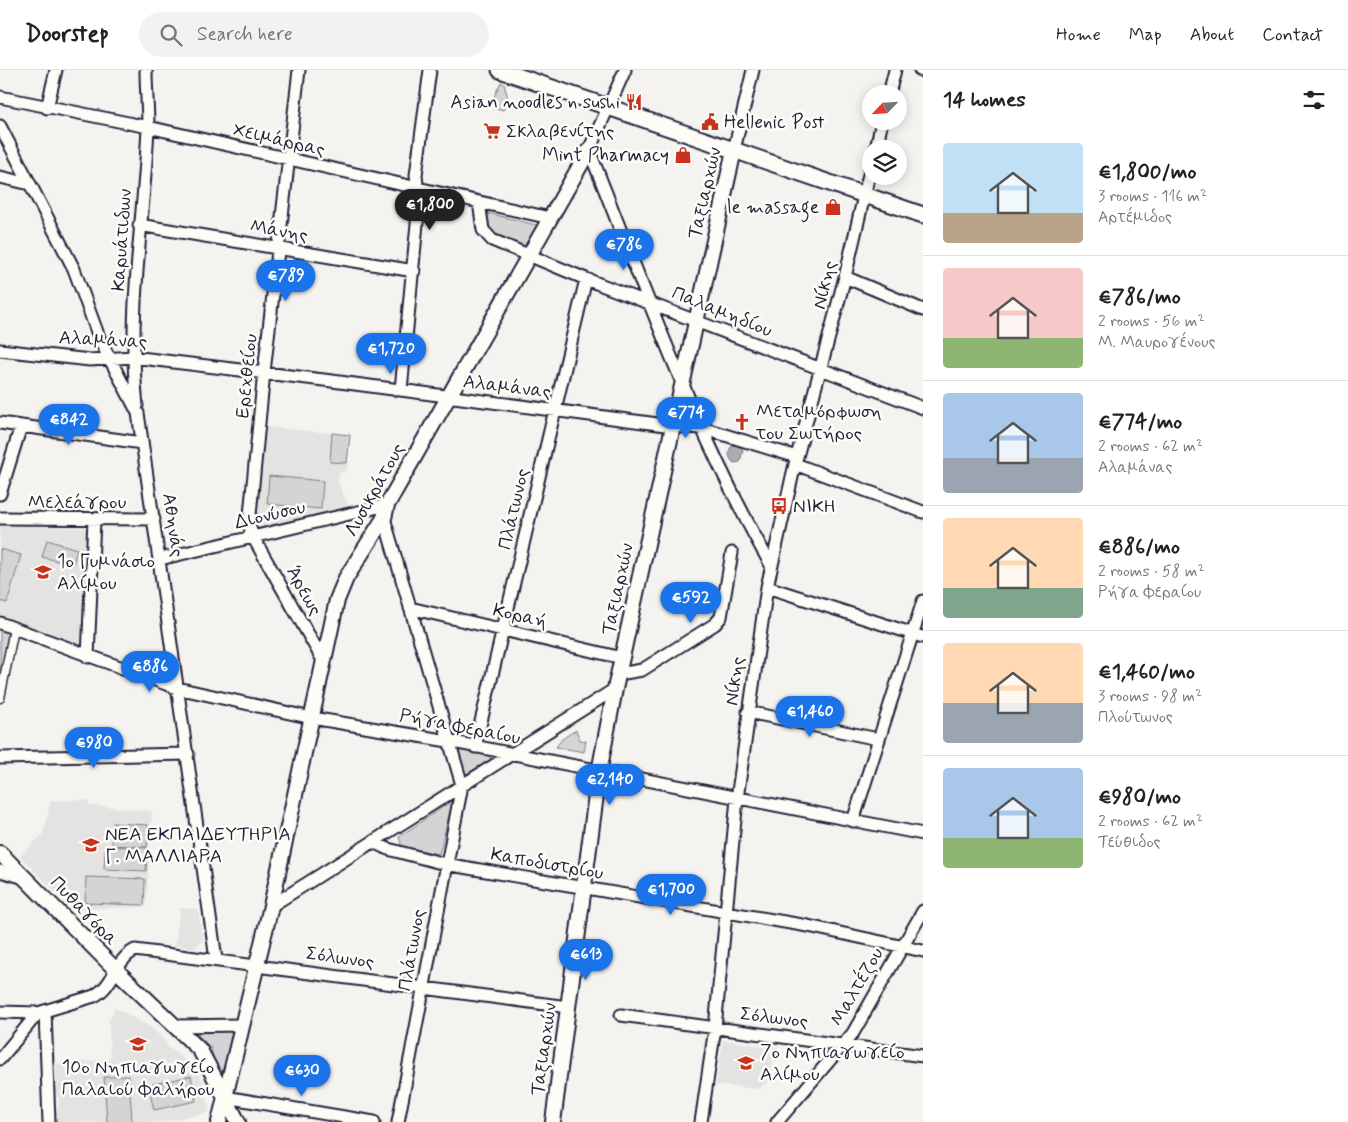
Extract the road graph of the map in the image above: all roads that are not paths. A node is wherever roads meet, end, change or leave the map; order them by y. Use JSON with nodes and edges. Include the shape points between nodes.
{"nodes":[{"id":1,"x":56,"y":70,"type":"edge"},
{"id":2,"x":146,"y":70,"type":"edge"},
{"id":3,"x":299,"y":70,"type":"edge"},
{"id":4,"x":430,"y":70,"type":"edge"},
{"id":5,"x":500,"y":70,"type":"edge"},
{"id":6,"x":625,"y":70,"type":"edge"},
{"id":7,"x":753,"y":70,"type":"edge"},
{"id":8,"x":895,"y":70,"type":"edge"},
{"id":9,"x":516,"y":72,"type":"edge"},
{"id":10,"x":891,"y":85,"type":"edge"},
{"id":11,"x":0,"y":97,"type":"edge"},
{"id":12,"x":610,"y":107,"type":"junction"},
{"id":13,"x":47,"y":108,"type":"junction"},
{"id":14,"x":0,"y":126,"type":"edge"},
{"id":15,"x":148,"y":127,"type":"junction"},
{"id":16,"x":589,"y":150,"type":"junction"},
{"id":17,"x":734,"y":150,"type":"junction"},
{"id":18,"x":290,"y":160,"type":"junction"},
{"id":19,"x":0,"y":177,"type":"edge"},
{"id":20,"x":30,"y":184,"type":"junction"},
{"id":21,"x":866,"y":185,"type":"edge"},
{"id":22,"x":418,"y":189,"type":"junction"},
{"id":23,"x":864,"y":195,"type":"junction"},
{"id":24,"x":480,"y":202,"type":"junction"},
{"id":25,"x":923,"y":215,"type":"edge"},
{"id":26,"x":550,"y":218,"type":"junction"},
{"id":27,"x":139,"y":225,"type":"junction"},
{"id":28,"x":279,"y":249,"type":"junction"},
{"id":29,"x":529,"y":256,"type":"junction"},
{"id":30,"x":414,"y":271,"type":"junction"},
{"id":31,"x":845,"y":277,"type":"junction"},
{"id":32,"x":586,"y":279,"type":"junction"},
{"id":33,"x":650,"y":302,"type":"junction"},
{"id":34,"x":923,"y":310,"type":"edge"},
{"id":35,"x":696,"y":321,"type":"junction"},
{"id":36,"x":0,"y":350,"type":"edge"},
{"id":37,"x":132,"y":358,"type":"junction"},
{"id":38,"x":109,"y":360,"type":"junction"},
{"id":39,"x":821,"y":370,"type":"junction"},
{"id":40,"x":264,"y":372,"type":"junction"},
{"id":41,"x":682,"y":383,"type":"junction"},
{"id":42,"x":401,"y":390,"type":"junction"},
{"id":43,"x":448,"y":397,"type":"junction"},
{"id":44,"x":923,"y":408,"type":"edge"},
{"id":45,"x":555,"y":411,"type":"junction"},
{"id":46,"x":138,"y":413,"type":"junction"},
{"id":47,"x":0,"y":423,"type":"edge"},
{"id":48,"x":21,"y":426,"type":"junction"},
{"id":49,"x":673,"y":426,"type":"junction"},
{"id":50,"x":702,"y":428,"type":"junction"},
{"id":51,"x":142,"y":443,"type":"junction"},
{"id":52,"x":796,"y":460,"type":"junction"},
{"id":53,"x":0,"y":494,"type":"edge"},
{"id":54,"x":386,"y":511,"type":"junction"},
{"id":55,"x":923,"y":512,"type":"edge"},
{"id":56,"x":0,"y":518,"type":"edge"},
{"id":57,"x":154,"y":519,"type":"junction"},
{"id":58,"x":94,"y":520,"type":"junction"},
{"id":59,"x":253,"y":537,"type":"junction"},
{"id":60,"x":732,"y":553,"type":"dead end"},
{"id":61,"x":160,"y":559,"type":"junction"},
{"id":62,"x":771,"y":565,"type":"junction"},
{"id":63,"x":767,"y":587,"type":"junction"},
{"id":64,"x":923,"y":600,"type":"edge"},
{"id":65,"x":410,"y":608,"type":"junction"},
{"id":66,"x":0,"y":623,"type":"edge"},
{"id":67,"x":14,"y":629,"type":"junction"},
{"id":68,"x":503,"y":630,"type":"junction"},
{"id":69,"x":917,"y":635,"type":"edge"},
{"id":70,"x":88,"y":657,"type":"junction"},
{"id":71,"x":622,"y":658,"type":"junction"},
{"id":72,"x":324,"y":662,"type":"junction"},
{"id":73,"x":619,"y":674,"type":"junction"},
{"id":74,"x":177,"y":688,"type":"junction"},
{"id":75,"x":615,"y":689,"type":"junction"},
{"id":76,"x":0,"y":698,"type":"edge"},
{"id":77,"x":748,"y":712,"type":"junction"},
{"id":78,"x":312,"y":718,"type":"junction"},
{"id":79,"x":878,"y":739,"type":"junction"},
{"id":80,"x":448,"y":741,"type":"junction"},
{"id":81,"x":475,"y":747,"type":"junction"},
{"id":82,"x":188,"y":754,"type":"junction"},
{"id":83,"x":509,"y":754,"type":"junction"},
{"id":84,"x":0,"y":758,"type":"edge"},
{"id":85,"x":600,"y":772,"type":"junction"},
{"id":86,"x":462,"y":785,"type":"junction"},
{"id":87,"x":737,"y":799,"type":"junction"},
{"id":88,"x":853,"y":821,"type":"junction"},
{"id":89,"x":923,"y":834,"type":"edge"},
{"id":90,"x":374,"y":843,"type":"junction"},
{"id":91,"x":0,"y":853,"type":"edge"},
{"id":92,"x":445,"y":864,"type":"junction"},
{"id":93,"x":0,"y":871,"type":"edge"},
{"id":94,"x":25,"y":878,"type":"junction"},
{"id":95,"x":584,"y":888,"type":"junction"},
{"id":96,"x":271,"y":906,"type":"junction"},
{"id":97,"x":923,"y":911,"type":"edge"},
{"id":98,"x":725,"y":913,"type":"junction"},
{"id":99,"x":902,"y":945,"type":"junction"},
{"id":100,"x":923,"y":951,"type":"edge"},
{"id":101,"x":216,"y":959,"type":"junction"},
{"id":102,"x":257,"y":965,"type":"junction"},
{"id":103,"x":116,"y":970,"type":"junction"},
{"id":104,"x":424,"y":988,"type":"junction"},
{"id":105,"x":568,"y":1007,"type":"junction"},
{"id":106,"x":0,"y":1012,"type":"edge"},
{"id":107,"x":41,"y":1012,"type":"junction"},
{"id":108,"x":621,"y":1015,"type":"dead end"},
{"id":109,"x":243,"y":1025,"type":"junction"},
{"id":110,"x":174,"y":1026,"type":"junction"},
{"id":111,"x":716,"y":1028,"type":"junction"},
{"id":112,"x":844,"y":1045,"type":"junction"},
{"id":113,"x":923,"y":1056,"type":"edge"},
{"id":114,"x":0,"y":1059,"type":"edge"},
{"id":115,"x":225,"y":1097,"type":"junction"},
{"id":116,"x":49,"y":1122,"type":"edge"},
{"id":117,"x":219,"y":1122,"type":"edge"},
{"id":118,"x":238,"y":1122,"type":"edge"},
{"id":119,"x":374,"y":1122,"type":"edge"},
{"id":120,"x":398,"y":1122,"type":"edge"},
{"id":121,"x":553,"y":1122,"type":"edge"},
{"id":122,"x":701,"y":1122,"type":"edge"},
{"id":123,"x":777,"y":1122,"type":"edge"}],
"edges":[{"from":1,"to":13,"type":"street"},
{"from":2,"to":15,"type":"street","name":"Καρυάτιδων"},
{"from":3,"to":18,"type":"street","name":"Ερεχθείου"},
{"from":4,"to":22,"type":"street","via":[[416,175]]},
{"from":5,"to":9,"type":"main road"},
{"from":6,"to":12,"type":"street","name":"Λυσικράτους"},
{"from":7,"to":17,"type":"street","name":"Ταξιαρχών"},
{"from":8,"to":10,"type":"street"},
{"from":9,"to":12,"type":"main road"},
{"from":11,"to":13,"type":"street","name":"Χειμάρρας"},
{"from":12,"to":16,"type":"street","name":"Λυσικράτους"},
{"from":12,"to":17,"type":"main road"},
{"from":13,"to":15,"type":"street","name":"Χειμάρρας"},
{"from":14,"to":20,"type":"street","name":"Αθηνάς"},
{"from":15,"to":18,"type":"street","name":"Χειμάρρας"},
{"from":15,"to":27,"type":"street","name":"Καρυάτιδων"},
{"from":16,"to":26,"type":"street","name":"Λυσικράτους"},
{"from":16,"to":33,"type":"street"},
{"from":17,"to":23,"type":"main road"},
{"from":17,"to":35,"type":"street","name":"Ταξιαρχών"},
{"from":18,"to":22,"type":"street","name":"Χειμάρρας"},
{"from":18,"to":28,"type":"street","name":"Ερεχθείου"},
{"from":19,"to":20,"type":"street"},
{"from":20,"to":38,"type":"street","name":"Αθηνάς","via":[[74,269]]},
{"from":21,"to":23,"type":"street","name":"Νίκης"},
{"from":22,"to":24,"type":"street","name":"Χειμάρρας"},
{"from":22,"to":30,"type":"street"},
{"from":23,"to":25,"type":"main road"},
{"from":23,"to":31,"type":"street","name":"Νίκης"},
{"from":24,"to":26,"type":"street","name":"Χειμάρρας"},
{"from":24,"to":29,"type":"street","name":"Παλαμηδίου","via":[[487,236]]},
{"from":26,"to":29,"type":"street","name":"Λυσικράτους"},
{"from":27,"to":28,"type":"street","name":"Μάνης"},
{"from":27,"to":37,"type":"street","name":"Καρυάτιδων"},
{"from":28,"to":30,"type":"street","name":"Μάνης"},
{"from":28,"to":40,"type":"street","name":"Ερεχθείου"},
{"from":29,"to":32,"type":"street","name":"Παλαμηδίου"},
{"from":29,"to":43,"type":"street","name":"Λυσικράτους"},
{"from":30,"to":42,"type":"street"},
{"from":31,"to":34,"type":"street"},
{"from":31,"to":39,"type":"street","name":"Νίκης"},
{"from":32,"to":33,"type":"street","name":"Παλαμηδίου"},
{"from":32,"to":45,"type":"street","name":"Πλάτωνος"},
{"from":33,"to":35,"type":"street","name":"Παλαμηδίου"},
{"from":33,"to":41,"type":"street"},
{"from":35,"to":39,"type":"street","name":"Παλαμηδίου"},
{"from":35,"to":41,"type":"street","name":"Ταξιαρχών"},
{"from":36,"to":38,"type":"street","name":"Αλαμάνας"},
{"from":37,"to":38,"type":"street","name":"Αλαμάνας"},
{"from":37,"to":40,"type":"street","name":"Αλαμάνας"},
{"from":37,"to":46,"type":"street","name":"Καρυάτιδων"},
{"from":38,"to":46,"type":"street","name":"Αθηνάς"},
{"from":39,"to":44,"type":"street","name":"Παλαμηδίου"},
{"from":39,"to":52,"type":"street","name":"Νίκης"},
{"from":40,"to":42,"type":"street","name":"Αλαμάνας"},
{"from":40,"to":59,"type":"street","name":"Ερεχθείου","via":[[249,525]]},
{"from":41,"to":49,"type":"street","name":"Ταξιαρχών"},
{"from":41,"to":50,"type":"street"},
{"from":42,"to":43,"type":"street","name":"Αλαμάνας"},
{"from":43,"to":45,"type":"street","name":"Αλαμάνας"},
{"from":43,"to":54,"type":"street","name":"Λυσικράτους"},
{"from":45,"to":49,"type":"street","name":"Αλαμάνας"},
{"from":45,"to":68,"type":"street","name":"Πλάτωνος"},
{"from":46,"to":51,"type":"street","name":"Αθηνάς"},
{"from":47,"to":48,"type":"street"},
{"from":48,"to":51,"type":"street"},
{"from":48,"to":53,"type":"street"},
{"from":49,"to":50,"type":"street","name":"Αλαμάνας"},
{"from":49,"to":71,"type":"street","name":"Ταξιαρχών"},
{"from":50,"to":52,"type":"street","name":"Αλαμάνας"},
{"from":50,"to":62,"type":"street","via":[[748,525]]},
{"from":51,"to":57,"type":"street","name":"Αθηνάς"},
{"from":52,"to":55,"type":"street","name":"Αλαμάνας"},
{"from":52,"to":62,"type":"street","name":"Νίκης"},
{"from":54,"to":59,"type":"street","name":"Διονύσου"},
{"from":54,"to":65,"type":"street"},
{"from":54,"to":72,"type":"street","name":"Λυσικράτους","via":[[346,578],[337,600]]},
{"from":56,"to":58,"type":"street","name":"Μελεάγρου"},
{"from":57,"to":58,"type":"street","name":"Μελεάγρου"},
{"from":57,"to":61,"type":"street","name":"Αθηνάς"},
{"from":58,"to":70,"type":"street"},
{"from":59,"to":61,"type":"street","name":"Διονύσου"},
{"from":59,"to":72,"type":"street","name":"Άρεως"},
{"from":60,"to":73,"type":"street","via":[[721,617],[715,624],[642,670]]},
{"from":61,"to":74,"type":"street","name":"Αθηνάς"},
{"from":62,"to":63,"type":"street","name":"Νίκης"},
{"from":63,"to":69,"type":"street"},
{"from":63,"to":77,"type":"street","name":"Νίκης"},
{"from":64,"to":69,"type":"street"},
{"from":65,"to":68,"type":"street","name":"Κοραή"},
{"from":65,"to":80,"type":"street"},
{"from":66,"to":67,"type":"street","name":"Ρήγα Φεραίου"},
{"from":67,"to":70,"type":"street","name":"Ρήγα Φεραίου"},
{"from":67,"to":76,"type":"street"},
{"from":68,"to":71,"type":"street","name":"Κοραή"},
{"from":68,"to":81,"type":"street","name":"Πλάτωνος"},
{"from":69,"to":79,"type":"street"},
{"from":70,"to":74,"type":"street","name":"Ρήγα Φεραίου"},
{"from":71,"to":73,"type":"street","name":"Ταξιαρχών"},
{"from":72,"to":78,"type":"street","name":"Λυσικράτους"},
{"from":73,"to":75,"type":"street","name":"Ταξιαρχών"},
{"from":74,"to":78,"type":"street","name":"Ρήγα Φεραίου"},
{"from":74,"to":82,"type":"street","name":"Αθηνάς"},
{"from":75,"to":83,"type":"street"},
{"from":75,"to":85,"type":"street","name":"Ταξιαρχών"},
{"from":77,"to":79,"type":"street"},
{"from":77,"to":87,"type":"street","name":"Νίκης"},
{"from":78,"to":80,"type":"street","name":"Ρήγα Φεραίου"},
{"from":78,"to":96,"type":"street","name":"Λυσικράτους"},
{"from":79,"to":88,"type":"street"},
{"from":80,"to":81,"type":"street","name":"Ρήγα Φεραίου"},
{"from":80,"to":86,"type":"street"},
{"from":81,"to":83,"type":"street","name":"Ρήγα Φεραίου"},
{"from":82,"to":84,"type":"street"},
{"from":82,"to":101,"type":"street","name":"Αθηνάς"},
{"from":83,"to":85,"type":"street","name":"Ρήγα Φεραίου"},
{"from":83,"to":86,"type":"street"},
{"from":85,"to":87,"type":"street","name":"Ρήγα Φεραίου"},
{"from":85,"to":95,"type":"street","name":"Ταξιαρχών"},
{"from":86,"to":90,"type":"street"},
{"from":86,"to":92,"type":"street","name":"Πλάτωνος"},
{"from":87,"to":88,"type":"street","name":"Ρήγα Φεραίου"},
{"from":87,"to":98,"type":"street","name":"Νίκης"},
{"from":88,"to":89,"type":"street","name":"Ρήγα Φεραίου"},
{"from":90,"to":92,"type":"street","name":"Καποδιστρίου","via":[[388,850]]},
{"from":90,"to":96,"type":"street"},
{"from":91,"to":94,"type":"street","name":"Πυθαγόρα"},
{"from":92,"to":95,"type":"street","name":"Καποδιστρίου"},
{"from":92,"to":104,"type":"street","name":"Πλάτωνος"},
{"from":93,"to":94,"type":"street","name":"Πυθαγόρα"},
{"from":94,"to":103,"type":"street","name":"Πυθαγόρα"},
{"from":95,"to":98,"type":"street","name":"Καποδιστρίου"},
{"from":95,"to":105,"type":"street","name":"Ταξιαρχών"},
{"from":96,"to":102,"type":"street","name":"Λυσικράτους"},
{"from":97,"to":99,"type":"street","name":"Μαλτέζου"},
{"from":98,"to":99,"type":"street","name":"Καποδιστρίου"},
{"from":98,"to":111,"type":"street","name":"Νίκης"},
{"from":99,"to":100,"type":"street","name":"Καποδιστρίου"},
{"from":99,"to":112,"type":"street","name":"Μαλτέζου"},
{"from":101,"to":102,"type":"street","name":"Σόλωνος"},
{"from":101,"to":103,"type":"street","name":"Σόλωνος","via":[[135,950],[127,954]]},
{"from":102,"to":104,"type":"street","name":"Σόλωνος"},
{"from":102,"to":109,"type":"street","name":"Λυσικράτους"},
{"from":103,"to":107,"type":"street","via":[[102,992]]},
{"from":103,"to":110,"type":"street","name":"Πυθαγόρα"},
{"from":104,"to":105,"type":"street","name":"Σόλωνος"},
{"from":104,"to":120,"type":"street","name":"Πλάτωνος"},
{"from":105,"to":121,"type":"street","name":"Ταξιαρχών"},
{"from":106,"to":107,"type":"street"},
{"from":107,"to":114,"type":"street"},
{"from":107,"to":116,"type":"street"},
{"from":108,"to":111,"type":"street","name":"Σόλωνος"},
{"from":109,"to":110,"type":"street"},
{"from":109,"to":115,"type":"street","name":"Λυσικράτους"},
{"from":110,"to":115,"type":"street","name":"Πυθαγόρα","via":[[200,1050]]},
{"from":111,"to":112,"type":"street","name":"Σόλωνος"},
{"from":111,"to":122,"type":"street","name":"Νίκης"},
{"from":112,"to":113,"type":"street","name":"Σόλωνος"},
{"from":112,"to":123,"type":"street","name":"Μαλτέζου"},
{"from":115,"to":117,"type":"street","name":"Λυσικράτους"},
{"from":115,"to":118,"type":"street","name":"Πυθαγόρα"},
{"from":115,"to":119,"type":"street"}]}
